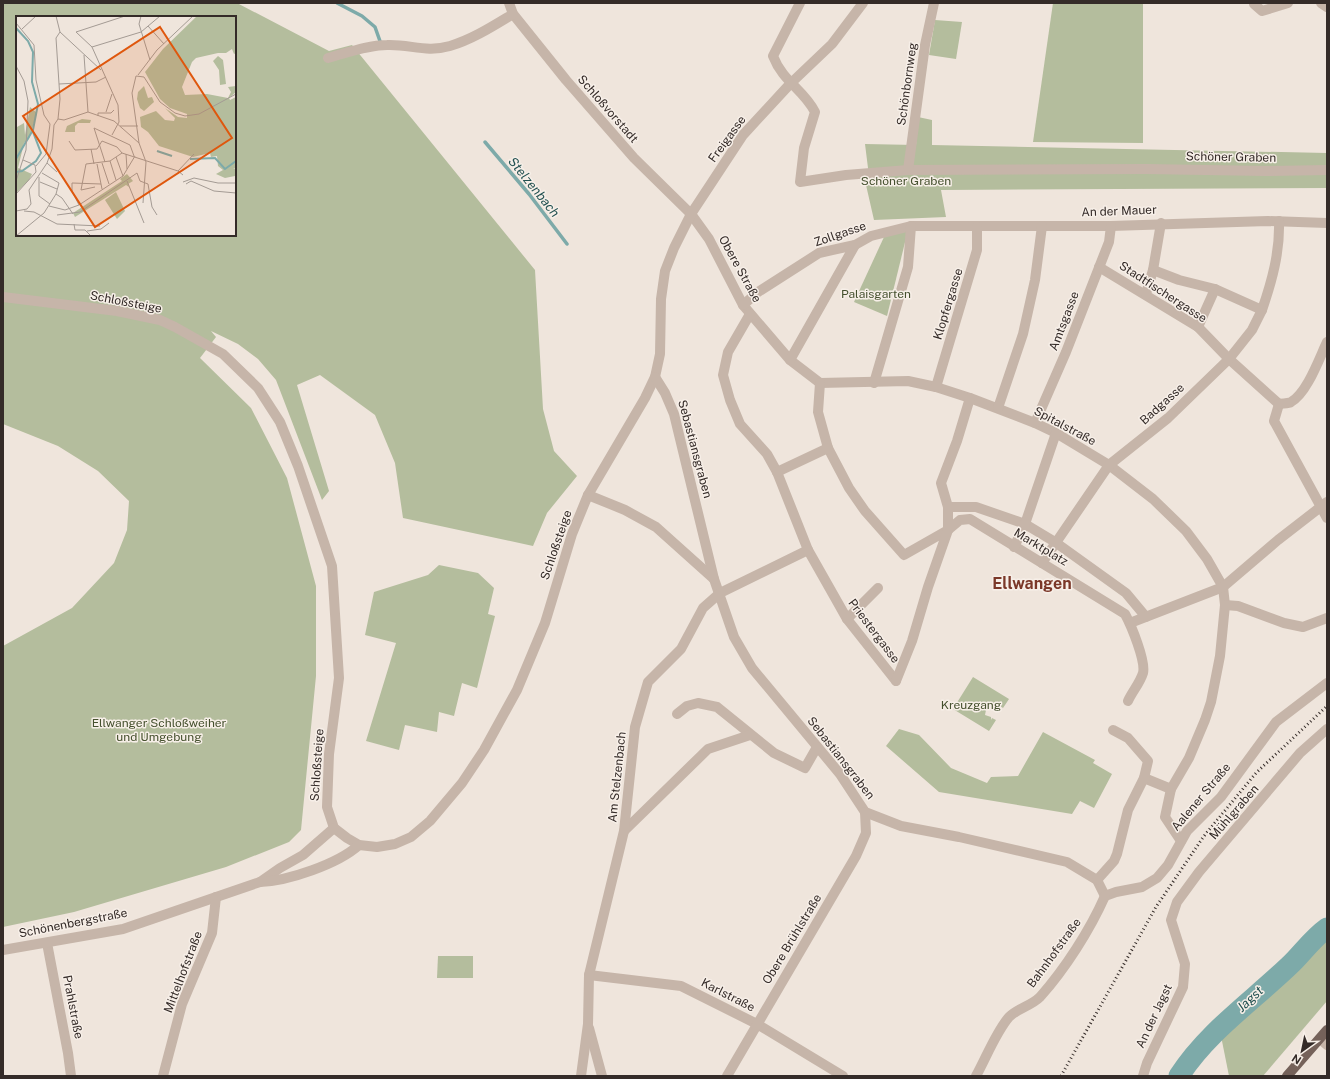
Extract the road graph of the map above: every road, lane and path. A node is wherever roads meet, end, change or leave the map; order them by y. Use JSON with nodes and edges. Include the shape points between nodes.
{"nodes":[{"id":1,"x":509,"y":3,"type":"edge"},
{"id":2,"x":800,"y":3,"type":"edge"},
{"id":3,"x":864,"y":3,"type":"edge"},
{"id":4,"x":934,"y":3,"type":"edge"},
{"id":5,"x":1288,"y":3,"type":"edge"},
{"id":6,"x":1321,"y":3,"type":"edge"},
{"id":7,"x":1254,"y":4,"type":"edge"},
{"id":8,"x":1327,"y":7,"type":"edge"},
{"id":9,"x":513,"y":14,"type":"junction"},
{"id":10,"x":328,"y":58,"type":"dead end"},
{"id":11,"x":790,"y":84,"type":"junction"},
{"id":12,"x":908,"y":170,"type":"junction"},
{"id":13,"x":1327,"y":170,"type":"edge"},
{"id":14,"x":691,"y":214,"type":"junction"},
{"id":15,"x":1279,"y":221,"type":"junction"},
{"id":16,"x":1161,"y":223,"type":"junction"},
{"id":17,"x":1327,"y":223,"type":"edge"},
{"id":18,"x":911,"y":226,"type":"junction"},
{"id":19,"x":1042,"y":226,"type":"junction"},
{"id":20,"x":1111,"y":226,"type":"junction"},
{"id":21,"x":977,"y":227,"type":"junction"},
{"id":22,"x":855,"y":245,"type":"junction"},
{"id":23,"x":1098,"y":269,"type":"junction"},
{"id":24,"x":1153,"y":270,"type":"junction"},
{"id":25,"x":1215,"y":289,"type":"junction"},
{"id":26,"x":1146,"y":294,"type":"junction"},
{"id":27,"x":3,"y":297,"type":"edge"},
{"id":28,"x":743,"y":305,"type":"junction"},
{"id":29,"x":1262,"y":310,"type":"junction"},
{"id":30,"x":750,"y":314,"type":"junction"},
{"id":31,"x":1198,"y":327,"type":"junction"},
{"id":32,"x":1327,"y":342,"type":"edge"},
{"id":33,"x":1229,"y":359,"type":"junction"},
{"id":34,"x":790,"y":360,"type":"junction"},
{"id":35,"x":655,"y":377,"type":"junction"},
{"id":36,"x":820,"y":383,"type":"junction"},
{"id":37,"x":874,"y":383,"type":"junction"},
{"id":38,"x":936,"y":387,"type":"junction"},
{"id":39,"x":970,"y":398,"type":"junction"},
{"id":40,"x":1278,"y":404,"type":"junction"},
{"id":41,"x":998,"y":408,"type":"junction"},
{"id":42,"x":1035,"y":423,"type":"junction"},
{"id":43,"x":1056,"y":433,"type":"junction"},
{"id":44,"x":828,"y":448,"type":"junction"},
{"id":45,"x":1109,"y":465,"type":"junction"},
{"id":46,"x":777,"y":472,"type":"junction"},
{"id":47,"x":588,"y":495,"type":"junction"},
{"id":48,"x":1324,"y":504,"type":"edge"},
{"id":49,"x":948,"y":507,"type":"junction"},
{"id":50,"x":1327,"y":518,"type":"edge"},
{"id":51,"x":1025,"y":524,"type":"junction"},
{"id":52,"x":948,"y":530,"type":"junction"},
{"id":53,"x":1056,"y":542,"type":"junction"},
{"id":54,"x":1014,"y":546,"type":"junction"},
{"id":55,"x":808,"y":550,"type":"junction"},
{"id":56,"x":1042,"y":563,"type":"junction"},
{"id":57,"x":714,"y":579,"type":"junction"},
{"id":58,"x":1223,"y":587,"type":"junction"},
{"id":59,"x":878,"y":588,"type":"dead end"},
{"id":60,"x":720,"y":593,"type":"junction"},
{"id":61,"x":1225,"y":605,"type":"junction"},
{"id":62,"x":1146,"y":617,"type":"junction"},
{"id":63,"x":1327,"y":618,"type":"edge"},
{"id":64,"x":847,"y":619,"type":"junction"},
{"id":65,"x":1130,"y":623,"type":"junction"},
{"id":66,"x":1327,"y":682,"type":"edge"},
{"id":67,"x":1128,"y":701,"type":"dead end"},
{"id":68,"x":677,"y":714,"type":"dead end"},
{"id":69,"x":1327,"y":728,"type":"edge"},
{"id":70,"x":1113,"y":730,"type":"dead end"},
{"id":71,"x":750,"y":735,"type":"junction"},
{"id":72,"x":817,"y":747,"type":"junction"},
{"id":73,"x":1144,"y":778,"type":"junction"},
{"id":74,"x":1171,"y":789,"type":"junction"},
{"id":75,"x":865,"y":812,"type":"junction"},
{"id":76,"x":334,"y":828,"type":"junction"},
{"id":77,"x":624,"y":831,"type":"junction"},
{"id":78,"x":1180,"y":841,"type":"junction"},
{"id":79,"x":359,"y":845,"type":"junction"},
{"id":80,"x":1097,"y":880,"type":"junction"},
{"id":81,"x":260,"y":882,"type":"junction"},
{"id":82,"x":1105,"y":896,"type":"junction"},
{"id":83,"x":216,"y":898,"type":"junction"},
{"id":84,"x":1171,"y":920,"type":"joint"},
{"id":85,"x":47,"y":942,"type":"junction"},
{"id":86,"x":3,"y":950,"type":"edge"},
{"id":87,"x":589,"y":975,"type":"junction"},
{"id":88,"x":588,"y":1024,"type":"junction"},
{"id":89,"x":757,"y":1024,"type":"junction"},
{"id":90,"x":1327,"y":1030,"type":"edge"},
{"id":91,"x":1323,"y":1042,"type":"edge"},
{"id":92,"x":71,"y":1076,"type":"edge"},
{"id":93,"x":163,"y":1076,"type":"edge"},
{"id":94,"x":580,"y":1076,"type":"edge"},
{"id":95,"x":602,"y":1076,"type":"edge"},
{"id":96,"x":727,"y":1076,"type":"edge"},
{"id":97,"x":843,"y":1076,"type":"edge"},
{"id":98,"x":976,"y":1076,"type":"edge"},
{"id":99,"x":1143,"y":1076,"type":"edge"},
{"id":100,"x":1287,"y":1076,"type":"edge"}],
"edges":[{"from":1,"to":9,"type":"street","name":"Schloßvorstadt"},
{"from":2,"to":11,"type":"street","via":[[773,56],[778,69]]},
{"from":3,"to":11,"type":"street","name":"Freigasse","via":[[832,44]]},
{"from":4,"to":12,"type":"street","name":"Schönbornweg","via":[[925,45]]},
{"from":5,"to":7,"type":"street","via":[[1262,11]]},
{"from":6,"to":8,"type":"street"},
{"from":9,"to":10,"type":"street","via":[[451,46],[433,49],[373,46]]},
{"from":9,"to":14,"type":"street","name":"Schloßvorstadt","via":[[634,158]]},
{"from":11,"to":12,"type":"street","name":"Schöner Graben","via":[[809,100],[815,112],[804,148],[800,182]]},
{"from":11,"to":14,"type":"street","name":"Freigasse","via":[[743,135]]},
{"from":12,"to":13,"type":"street","name":"Schöner Graben"},
{"from":14,"to":28,"type":"street","name":"Obere Straße","via":[[709,239]]},
{"from":14,"to":35,"type":"street","via":[[665,271],[661,299],[660,354]]},
{"from":15,"to":16,"type":"street","name":"An der Mauer"},
{"from":15,"to":17,"type":"street","name":"An der Mauer"},
{"from":15,"to":29,"type":"street","name":"Badgasse","via":[[1273,276]]},
{"from":16,"to":20,"type":"street","name":"An der Mauer"},
{"from":16,"to":24,"type":"street"},
{"from":18,"to":21,"type":"street","name":"An der Mauer"},
{"from":18,"to":22,"type":"street","name":"Zollgasse","via":[[872,236]]},
{"from":18,"to":37,"type":"street","via":[[908,267]]},
{"from":19,"to":20,"type":"street","name":"An der Mauer"},
{"from":19,"to":21,"type":"street","name":"An der Mauer"},
{"from":19,"to":41,"type":"street","via":[[1024,334]]},
{"from":20,"to":23,"type":"street","name":"Amtsgasse","via":[[1109,242]]},
{"from":21,"to":38,"type":"street","name":"Klopfergasse","via":[[977,250]]},
{"from":22,"to":28,"type":"street","name":"Zollgasse","via":[[819,253],[758,292]]},
{"from":22,"to":34,"type":"street"},
{"from":23,"to":26,"type":"street","name":"Stadtfischergasse"},
{"from":23,"to":42,"type":"street","name":"Amtsgasse"},
{"from":24,"to":25,"type":"street"},
{"from":24,"to":26,"type":"street"},
{"from":25,"to":29,"type":"street"},
{"from":25,"to":31,"type":"street"},
{"from":26,"to":31,"type":"street","name":"Stadtfischergasse"},
{"from":27,"to":76,"type":"street","name":"Schloßsteige","via":[[117,311],[160,320],[223,354],[258,388],[280,422],[332,566],[339,678],[328,754],[327,808]]},
{"from":28,"to":30,"type":"street","name":"Obere Straße"},
{"from":29,"to":33,"type":"street","name":"Badgasse","via":[[1252,330]]},
{"from":30,"to":34,"type":"street","name":"Obere Straße"},
{"from":30,"to":46,"type":"street","name":"Priestergasse","via":[[728,352],[723,375],[740,424],[767,454]]},
{"from":31,"to":33,"type":"street","name":"Stadtfischergasse"},
{"from":32,"to":40,"type":"street","via":[[1310,380],[1297,397],[1290,403]]},
{"from":33,"to":40,"type":"street","name":"Stadtfischergasse"},
{"from":33,"to":45,"type":"street","name":"Badgasse","via":[[1168,418]]},
{"from":34,"to":36,"type":"street","name":"Obere Straße"},
{"from":35,"to":47,"type":"street","name":"Schloßsteige"},
{"from":35,"to":57,"type":"street","name":"Sebastiansgraben","via":[[674,414]]},
{"from":36,"to":37,"type":"street","name":"Spitalstraße"},
{"from":36,"to":44,"type":"street","via":[[818,412]]},
{"from":37,"to":38,"type":"street","name":"Spitalstraße","via":[[908,381]]},
{"from":38,"to":39,"type":"street","name":"Spitalstraße"},
{"from":39,"to":41,"type":"street","name":"Spitalstraße"},
{"from":39,"to":49,"type":"street","name":"Priestergasse","via":[[941,482]]},
{"from":40,"to":48,"type":"street","via":[[1274,421]]},
{"from":41,"to":42,"type":"street","name":"Spitalstraße"},
{"from":42,"to":43,"type":"street","name":"Spitalstraße"},
{"from":43,"to":45,"type":"street","name":"Spitalstraße"},
{"from":43,"to":51,"type":"street"},
{"from":44,"to":46,"type":"street"},
{"from":44,"to":52,"type":"street","name":"Marktplatz","via":[[848,488],[904,555]]},
{"from":45,"to":53,"type":"street","name":"Badgasse"},
{"from":45,"to":58,"type":"street","name":"Spitalstraße","via":[[1153,499],[1186,531],[1207,559]]},
{"from":46,"to":55,"type":"street","name":"Priestergasse"},
{"from":47,"to":57,"type":"street","name":"Sebastiansgraben","via":[[625,510],[656,527]]},
{"from":47,"to":79,"type":"street","name":"Schloßsteige","via":[[572,534],[545,622],[517,690],[467,777],[430,821],[411,837],[395,844],[377,847]]},
{"from":48,"to":50,"type":"street"},
{"from":48,"to":58,"type":"street"},
{"from":49,"to":51,"type":"street","name":"Marktplatz","via":[[976,507]]},
{"from":49,"to":52,"type":"street","name":"Priestergasse"},
{"from":51,"to":53,"type":"street","name":"Marktplatz"},
{"from":51,"to":54,"type":"street"},
{"from":52,"to":54,"type":"street","name":"Marktplatz","via":[[960,520],[970,519]]},
{"from":52,"to":64,"type":"street","name":"Priestergasse","via":[[912,641],[896,681]]},
{"from":53,"to":56,"type":"street","name":"Badgasse"},
{"from":53,"to":62,"type":"street","name":"Marktplatz","via":[[1126,592]]},
{"from":54,"to":56,"type":"street","name":"Marktplatz"},
{"from":55,"to":60,"type":"street","name":"Am Stelzenbach"},
{"from":55,"to":64,"type":"street","name":"Priestergasse"},
{"from":56,"to":65,"type":"street","name":"Marktplatz","via":[[1125,614]]},
{"from":57,"to":60,"type":"street","name":"Sebastiansgraben"},
{"from":58,"to":61,"type":"street"},
{"from":58,"to":62,"type":"street"},
{"from":59,"to":64,"type":"street"},
{"from":60,"to":72,"type":"street","name":"Sebastiansgraben","via":[[734,637],[752,668]]},
{"from":60,"to":77,"type":"street","name":"Am Stelzenbach","via":[[703,608],[681,649],[648,682],[635,727]]},
{"from":61,"to":63,"type":"street","via":[[1238,606],[1284,623],[1303,627]]},
{"from":61,"to":74,"type":"street","via":[[1220,656],[1211,702],[1189,758]]},
{"from":62,"to":65,"type":"street"},
{"from":65,"to":67,"type":"street","name":"Marktplatz","via":[[1143,672]]},
{"from":66,"to":78,"type":"street","name":"Aalener Straße","via":[[1276,722],[1221,797],[1187,830]]},
{"from":68,"to":71,"type":"street","via":[[687,706],[698,703],[717,707]]},
{"from":69,"to":84,"type":"street","name":"Mühlgraben","via":[[1300,753],[1199,872],[1177,902]]},
{"from":70,"to":73,"type":"street","via":[[1128,738],[1148,761]]},
{"from":71,"to":72,"type":"street","via":[[774,753],[805,768]]},
{"from":71,"to":77,"type":"street","name":"Am Stelzenbach","via":[[708,749]]},
{"from":72,"to":75,"type":"street","name":"Sebastiansgraben","via":[[844,780]]},
{"from":73,"to":74,"type":"street"},
{"from":73,"to":80,"type":"street","via":[[1128,810],[1114,861]]},
{"from":74,"to":78,"type":"street","via":[[1165,817]]},
{"from":75,"to":80,"type":"street","name":"Sebastiansgraben","via":[[901,826],[1067,862]]},
{"from":75,"to":89,"type":"street","name":"Obere Brühlstraße","via":[[866,833],[856,856]]},
{"from":76,"to":79,"type":"street","name":"Schloßsteige"},
{"from":76,"to":81,"type":"street","via":[[303,855]]},
{"from":77,"to":87,"type":"street"},
{"from":78,"to":82,"type":"street","name":"Aalener Straße","via":[[1168,865],[1149,883],[1133,890]]},
{"from":79,"to":81,"type":"street","via":[[339,860],[275,882]]},
{"from":80,"to":82,"type":"street"},
{"from":81,"to":83,"type":"street"},
{"from":82,"to":98,"type":"street","name":"Bahnhofstraße","via":[[1096,916],[1039,998],[1010,1017],[1001,1028]]},
{"from":83,"to":85,"type":"street","name":"Schönenbergstraße","via":[[123,929]]},
{"from":83,"to":93,"type":"street","name":"Mittelhofstraße","via":[[212,933],[182,1004]]},
{"from":84,"to":99,"type":"street","name":"An der Jagst","via":[[1185,964],[1182,987]]},
{"from":85,"to":86,"type":"street","name":"Schönenbergstraße"},
{"from":85,"to":92,"type":"street","name":"Prahlstraße"},
{"from":87,"to":88,"type":"street"},
{"from":87,"to":89,"type":"street","name":"Karlstraße","via":[[682,986]]},
{"from":88,"to":94,"type":"street"},
{"from":88,"to":95,"type":"street"},
{"from":89,"to":96,"type":"street","name":"Obere Brühlstraße"},
{"from":89,"to":97,"type":"street","name":"Karlstraße"},
{"from":90,"to":91,"type":"main road"},
{"from":91,"to":100,"type":"main road"}]}
